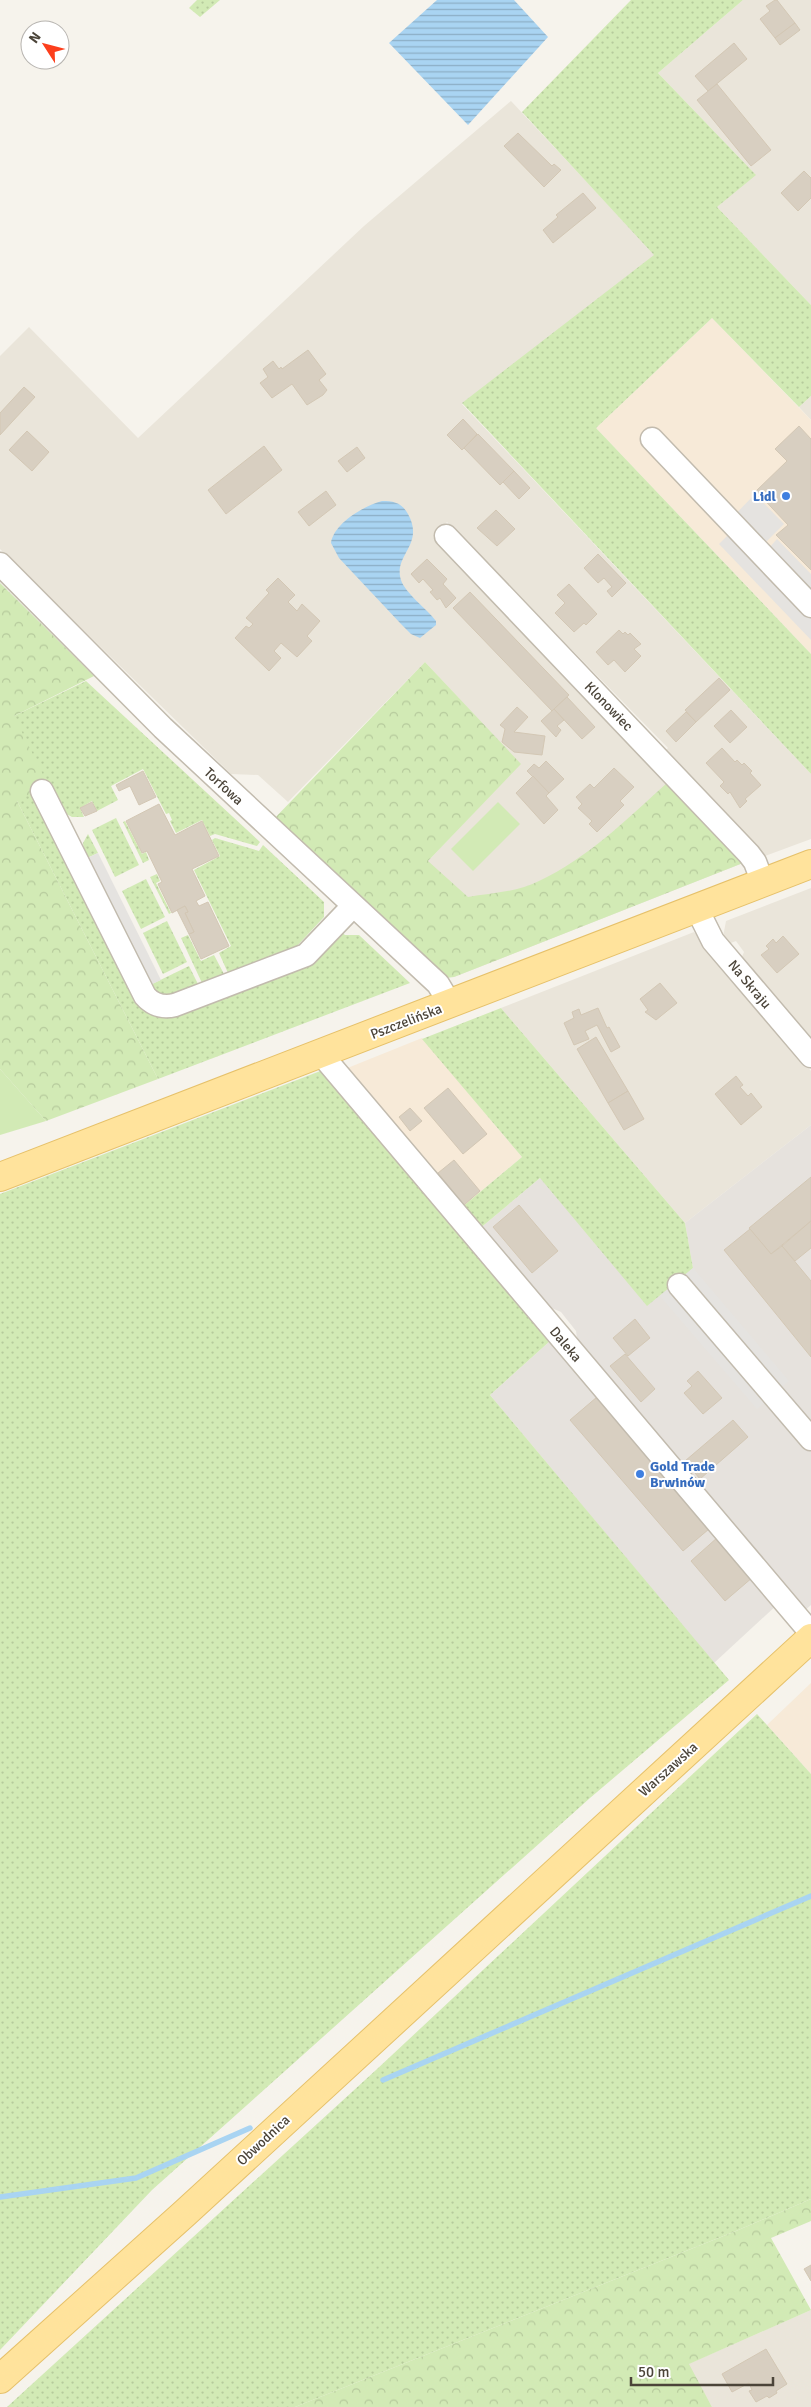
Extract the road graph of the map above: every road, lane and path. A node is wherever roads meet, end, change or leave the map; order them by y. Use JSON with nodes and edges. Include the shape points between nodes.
{"nodes":[{"id":1,"x":652,"y":439,"type":"dead end"},
{"id":2,"x":446,"y":536,"type":"dead end"},
{"id":3,"x":0,"y":564,"type":"edge"},
{"id":4,"x":811,"y":606,"type":"edge"},
{"id":5,"x":42,"y":790,"type":"dead end"},
{"id":6,"x":811,"y":864,"type":"edge"},
{"id":7,"x":763,"y":883,"type":"junction"},
{"id":8,"x":352,"y":907,"type":"junction"},
{"id":9,"x":696,"y":909,"type":"junction"},
{"id":10,"x":450,"y":1004,"type":"junction"},
{"id":11,"x":321,"y":1054,"type":"junction"},
{"id":12,"x":811,"y":1056,"type":"edge"},
{"id":13,"x":0,"y":1177,"type":"edge"},
{"id":14,"x":679,"y":1285,"type":"dead end"},
{"id":15,"x":811,"y":1439,"type":"edge"},
{"id":16,"x":811,"y":1633,"type":"edge"},
{"id":17,"x":811,"y":1638,"type":"edge"},
{"id":18,"x":525,"y":1900,"type":"joint"},
{"id":19,"x":0,"y":2379,"type":"edge"}],
"edges":[{"from":1,"to":4,"type":"street"},
{"from":2,"to":7,"type":"street","name":"Klonowiec","via":[[754,859]]},
{"from":3,"to":8,"type":"street","name":"Torfowa","via":[[163,728]]},
{"from":5,"to":8,"type":"street","via":[[145,996],[155,1004],[175,1005],[306,955]]},
{"from":6,"to":7,"type":"main road","name":"Pszczelińska"},
{"from":7,"to":9,"type":"main road","name":"Pszczelińska"},
{"from":8,"to":10,"type":"street","name":"Torfowa","via":[[438,984]]},
{"from":9,"to":10,"type":"main road","name":"Pszczelińska"},
{"from":9,"to":12,"type":"street","name":"Na Skraju","via":[[714,941]]},
{"from":10,"to":11,"type":"main road","name":"Pszczelińska"},
{"from":11,"to":13,"type":"main road","name":"Pszczelińska"},
{"from":11,"to":16,"type":"street","name":"Daleka"},
{"from":14,"to":15,"type":"street"},
{"from":17,"to":18,"type":"main road","name":"Warszawska"},
{"from":18,"to":19,"type":"main road","name":"Obwodnica"}]}
